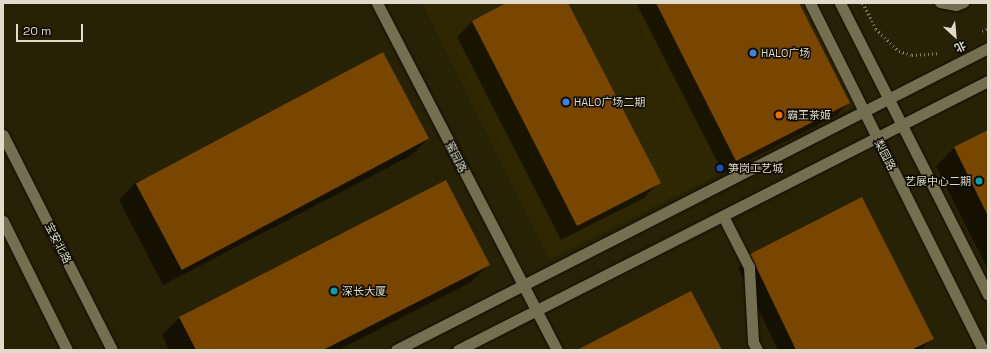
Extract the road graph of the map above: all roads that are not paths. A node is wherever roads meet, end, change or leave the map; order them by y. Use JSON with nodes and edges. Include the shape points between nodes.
{"nodes":[{"id":1,"x":377,"y":3,"type":"edge"},
{"id":2,"x":810,"y":3,"type":"edge"},
{"id":3,"x":840,"y":3,"type":"edge"},
{"id":4,"x":940,"y":3,"type":"edge"},
{"id":5,"x":964,"y":3,"type":"edge"},
{"id":6,"x":988,"y":48,"type":"edge"},
{"id":7,"x":988,"y":81,"type":"edge"},
{"id":8,"x":888,"y":99,"type":"junction"},
{"id":9,"x":862,"y":112,"type":"junction"},
{"id":10,"x":901,"y":124,"type":"junction"},
{"id":11,"x":3,"y":135,"type":"edge"},
{"id":12,"x":876,"y":137,"type":"junction"},
{"id":13,"x":723,"y":216,"type":"junction"},
{"id":14,"x":3,"y":221,"type":"edge"},
{"id":15,"x":523,"y":286,"type":"junction"},
{"id":16,"x":988,"y":295,"type":"edge"},
{"id":17,"x":537,"y":310,"type":"junction"},
{"id":18,"x":67,"y":350,"type":"edge"},
{"id":19,"x":112,"y":350,"type":"edge"},
{"id":20,"x":396,"y":350,"type":"edge"},
{"id":21,"x":458,"y":350,"type":"edge"},
{"id":22,"x":557,"y":350,"type":"edge"},
{"id":23,"x":758,"y":350,"type":"edge"},
{"id":24,"x":983,"y":350,"type":"edge"}],
"edges":[{"from":1,"to":15,"type":"street","name":"蜜园路"},
{"from":2,"to":9,"type":"street","name":"梨园路"},
{"from":3,"to":8,"type":"street"},
{"from":4,"to":5,"type":"lane","via":[[957,6]]},
{"from":6,"to":8,"type":"street"},
{"from":7,"to":10,"type":"street"},
{"from":8,"to":9,"type":"street"},
{"from":8,"to":10,"type":"street"},
{"from":9,"to":12,"type":"street","name":"梨园路"},
{"from":9,"to":15,"type":"street"},
{"from":10,"to":12,"type":"street"},
{"from":10,"to":16,"type":"street"},
{"from":11,"to":19,"type":"street","name":"宝安北路"},
{"from":12,"to":13,"type":"street"},
{"from":12,"to":24,"type":"street","name":"梨园路"},
{"from":13,"to":17,"type":"street"},
{"from":13,"to":23,"type":"street","via":[[749,267],[754,342]]},
{"from":14,"to":18,"type":"street"},
{"from":15,"to":17,"type":"street","name":"蜜园路"},
{"from":15,"to":20,"type":"street"},
{"from":17,"to":21,"type":"street"},
{"from":17,"to":22,"type":"street","name":"蜜园路"}]}
